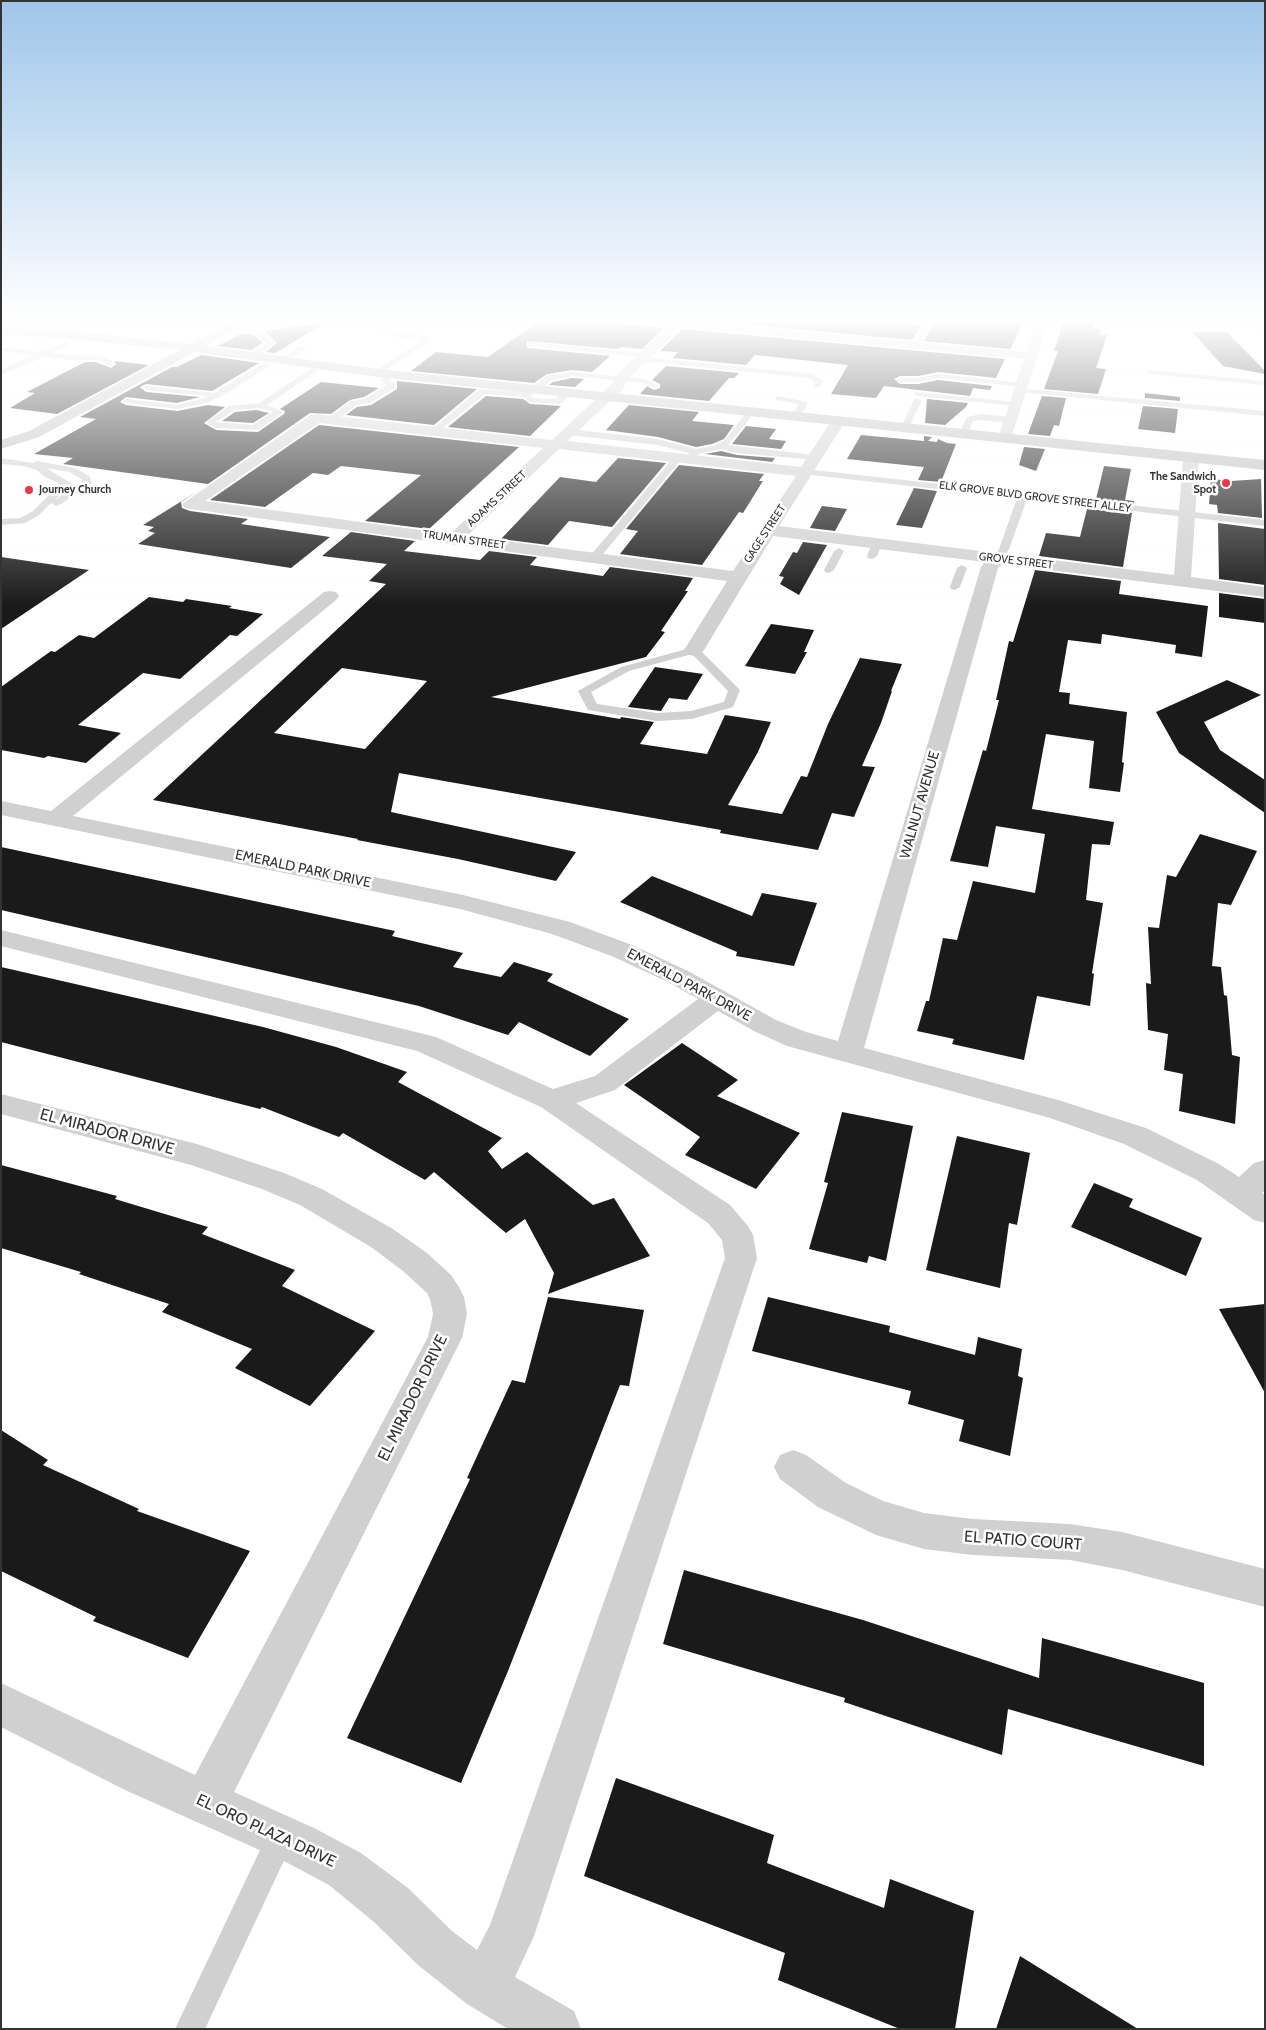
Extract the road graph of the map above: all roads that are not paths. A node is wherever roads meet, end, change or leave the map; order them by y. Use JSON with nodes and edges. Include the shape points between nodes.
{"nodes":[{"id":1,"x":43,"y":416,"type":"edge"},
{"id":2,"x":70,"y":416,"type":"edge"},
{"id":3,"x":220,"y":416,"type":"edge"},
{"id":4,"x":273,"y":416,"type":"edge"},
{"id":5,"x":338,"y":416,"type":"edge"},
{"id":6,"x":453,"y":416,"type":"edge"},
{"id":7,"x":586,"y":416,"type":"edge"},
{"id":8,"x":748,"y":416,"type":"edge"},
{"id":9,"x":796,"y":416,"type":"edge"},
{"id":10,"x":910,"y":416,"type":"edge"},
{"id":11,"x":977,"y":416,"type":"edge"},
{"id":12,"x":1012,"y":416,"type":"edge"},
{"id":13,"x":332,"y":420,"type":"junction"},
{"id":14,"x":838,"y":420,"type":"junction"},
{"id":15,"x":905,"y":427,"type":"junction"},
{"id":16,"x":434,"y":431,"type":"junction"},
{"id":17,"x":569,"y":432,"type":"junction"},
{"id":18,"x":964,"y":433,"type":"junction"},
{"id":19,"x":1005,"y":438,"type":"junction"},
{"id":20,"x":3,"y":444,"type":"edge"},
{"id":21,"x":555,"y":445,"type":"junction"},
{"id":22,"x":718,"y":447,"type":"junction"},
{"id":23,"x":687,"y":457,"type":"junction"},
{"id":24,"x":1191,"y":458,"type":"junction"},
{"id":25,"x":1,"y":461,"type":"edge"},
{"id":26,"x":24,"y":463,"type":"junction"},
{"id":27,"x":810,"y":465,"type":"junction"},
{"id":28,"x":1265,"y":465,"type":"edge"},
{"id":29,"x":1022,"y":496,"type":"junction"},
{"id":30,"x":36,"y":514,"type":"junction"},
{"id":31,"x":1188,"y":515,"type":"junction"},
{"id":32,"x":1,"y":522,"type":"edge"},
{"id":33,"x":1265,"y":523,"type":"edge"},
{"id":34,"x":768,"y":530,"type":"junction"},
{"id":35,"x":454,"y":539,"type":"junction"},
{"id":36,"x":838,"y":551,"type":"dead end"},
{"id":37,"x":594,"y":558,"type":"junction"},
{"id":38,"x":997,"y":559,"type":"junction"},
{"id":39,"x":962,"y":568,"type":"dead end"},
{"id":40,"x":829,"y":570,"type":"dead end"},
{"id":41,"x":738,"y":577,"type":"junction"},
{"id":42,"x":1182,"y":582,"type":"junction"},
{"id":43,"x":955,"y":587,"type":"dead end"},
{"id":44,"x":1265,"y":592,"type":"edge"},
{"id":45,"x":330,"y":596,"type":"dead end"},
{"id":46,"x":694,"y":650,"type":"junction"},
{"id":47,"x":1,"y":808,"type":"edge"},
{"id":48,"x":55,"y":819,"type":"junction"},
{"id":49,"x":1,"y":938,"type":"edge"},
{"id":50,"x":717,"y":998,"type":"junction"},
{"id":51,"x":848,"y":1054,"type":"junction"},
{"id":52,"x":550,"y":1100,"type":"junction"},
{"id":53,"x":1,"y":1104,"type":"edge"},
{"id":54,"x":1265,"y":1171,"type":"edge"},
{"id":55,"x":1254,"y":1202,"type":"edge"},
{"id":56,"x":793,"y":1467,"type":"dead end"},
{"id":57,"x":1265,"y":1588,"type":"edge"},
{"id":58,"x":1,"y":1704,"type":"edge"},
{"id":59,"x":205,"y":1802,"type":"junction"},
{"id":60,"x":281,"y":1837,"type":"junction"},
{"id":61,"x":484,"y":1987,"type":"junction"},
{"id":62,"x":190,"y":2029,"type":"edge"},
{"id":63,"x":556,"y":2029,"type":"edge"}],
"edges":[{"from":1,"to":20,"type":"main road"},
{"from":2,"to":20,"type":"main road","via":[[34,434]]},
{"from":3,"to":4,"type":"lane","via":[[210,422],[216,426],[255,428]]},
{"from":5,"to":13,"type":"lane"},
{"from":6,"to":16,"type":"lane"},
{"from":7,"to":17,"type":"street","name":"ADAMS STREET"},
{"from":8,"to":22,"type":"lane","via":[[728,442]]},
{"from":9,"to":14,"type":"main road"},
{"from":10,"to":15,"type":"lane"},
{"from":11,"to":18,"type":"lane","via":[[970,419]]},
{"from":12,"to":19,"type":"street"},
{"from":13,"to":16,"type":"street"},
{"from":13,"to":35,"type":"street","name":"TRUMAN STREET","via":[[316,418],[190,504]]},
{"from":14,"to":15,"type":"main road"},
{"from":14,"to":27,"type":"street","name":"GAGE STREET"},
{"from":15,"to":18,"type":"main road"},
{"from":16,"to":21,"type":"street"},
{"from":17,"to":21,"type":"street","name":"ADAMS STREET"},
{"from":17,"to":23,"type":"lane","via":[[658,442],[682,450]]},
{"from":18,"to":19,"type":"main road"},
{"from":19,"to":24,"type":"main road"},
{"from":21,"to":23,"type":"street"},
{"from":21,"to":35,"type":"street","name":"ADAMS STREET"},
{"from":22,"to":23,"type":"lane"},
{"from":22,"to":27,"type":"lane","name":"ELK GROVE BLVD GROVE STREET ALLEY"},
{"from":23,"to":27,"type":"street"},
{"from":23,"to":37,"type":"lane"},
{"from":24,"to":28,"type":"main road"},
{"from":24,"to":31,"type":"street"},
{"from":25,"to":26,"type":"lane"},
{"from":26,"to":30,"type":"lane","via":[[66,483]]},
{"from":26,"to":30,"type":"lane","via":[[72,470],[86,478],[87,483]]},
{"from":27,"to":29,"type":"lane","name":"ELK GROVE BLVD GROVE STREET ALLEY"},
{"from":27,"to":34,"type":"street","name":"GAGE STREET"},
{"from":29,"to":31,"type":"lane","name":"ELK GROVE BLVD GROVE STREET ALLEY"},
{"from":29,"to":38,"type":"lane","via":[[1004,549]]},
{"from":30,"to":32,"type":"lane","via":[[22,521]]},
{"from":31,"to":33,"type":"lane","name":"ELK GROVE BLVD GROVE STREET ALLEY"},
{"from":31,"to":42,"type":"street"},
{"from":34,"to":38,"type":"street","name":"GROVE STREET","via":[[874,550]]},
{"from":34,"to":41,"type":"street","name":"GAGE STREET"},
{"from":35,"to":37,"type":"street","name":"TRUMAN STREET"},
{"from":36,"to":40,"type":"lane"},
{"from":37,"to":41,"type":"street","name":"TRUMAN STREET"},
{"from":38,"to":42,"type":"street","name":"GROVE STREET"},
{"from":38,"to":51,"type":"street","name":"WALNUT AVENUE","via":[[990,567]]},
{"from":39,"to":43,"type":"lane"},
{"from":41,"to":46,"type":"street","name":"GAGE STREET"},
{"from":42,"to":44,"type":"street","name":"GROVE STREET"},
{"from":45,"to":48,"type":"street"},
{"from":46,"to":46,"type":"lane","via":[[734,690],[729,704],[692,715],[657,717],[592,707],[584,691],[625,669]]},
{"from":47,"to":48,"type":"street","name":"EMERALD PARK DRIVE"},
{"from":48,"to":50,"type":"street","name":"EMERALD PARK DRIVE","via":[[499,910],[623,951]]},
{"from":49,"to":52,"type":"street","via":[[426,1044]]},
{"from":50,"to":51,"type":"street","name":"EMERALD PARK DRIVE","via":[[766,1026]]},
{"from":50,"to":52,"type":"street","via":[[605,1083]]},
{"from":51,"to":55,"type":"street","name":"EMERALD PARK DRIVE","via":[[1097,1122],[1171,1153]]},
{"from":52,"to":61,"type":"street","via":[[719,1214],[737,1236],[741,1258],[510,1936]]},
{"from":53,"to":59,"type":"street","name":"EL MIRADOR DRIVE","via":[[197,1155],[288,1187],[347,1216],[382,1238],[439,1284],[447,1297],[450,1314],[445,1338]]},
{"from":54,"to":55,"type":"street"},
{"from":56,"to":57,"type":"street","name":"EL PATIO COURT","via":[[832,1495],[876,1517],[924,1531],[1078,1544],[1122,1551]]},
{"from":58,"to":59,"type":"street","name":"EL ORO PLAZA DRIVE"},
{"from":59,"to":60,"type":"street","name":"EL ORO PLAZA DRIVE"},
{"from":60,"to":61,"type":"street","name":"EL ORO PLAZA DRIVE","via":[[345,1869]]},
{"from":60,"to":62,"type":"lane"},
{"from":61,"to":63,"type":"street","name":"EL ORO PLAZA DRIVE"}]}
